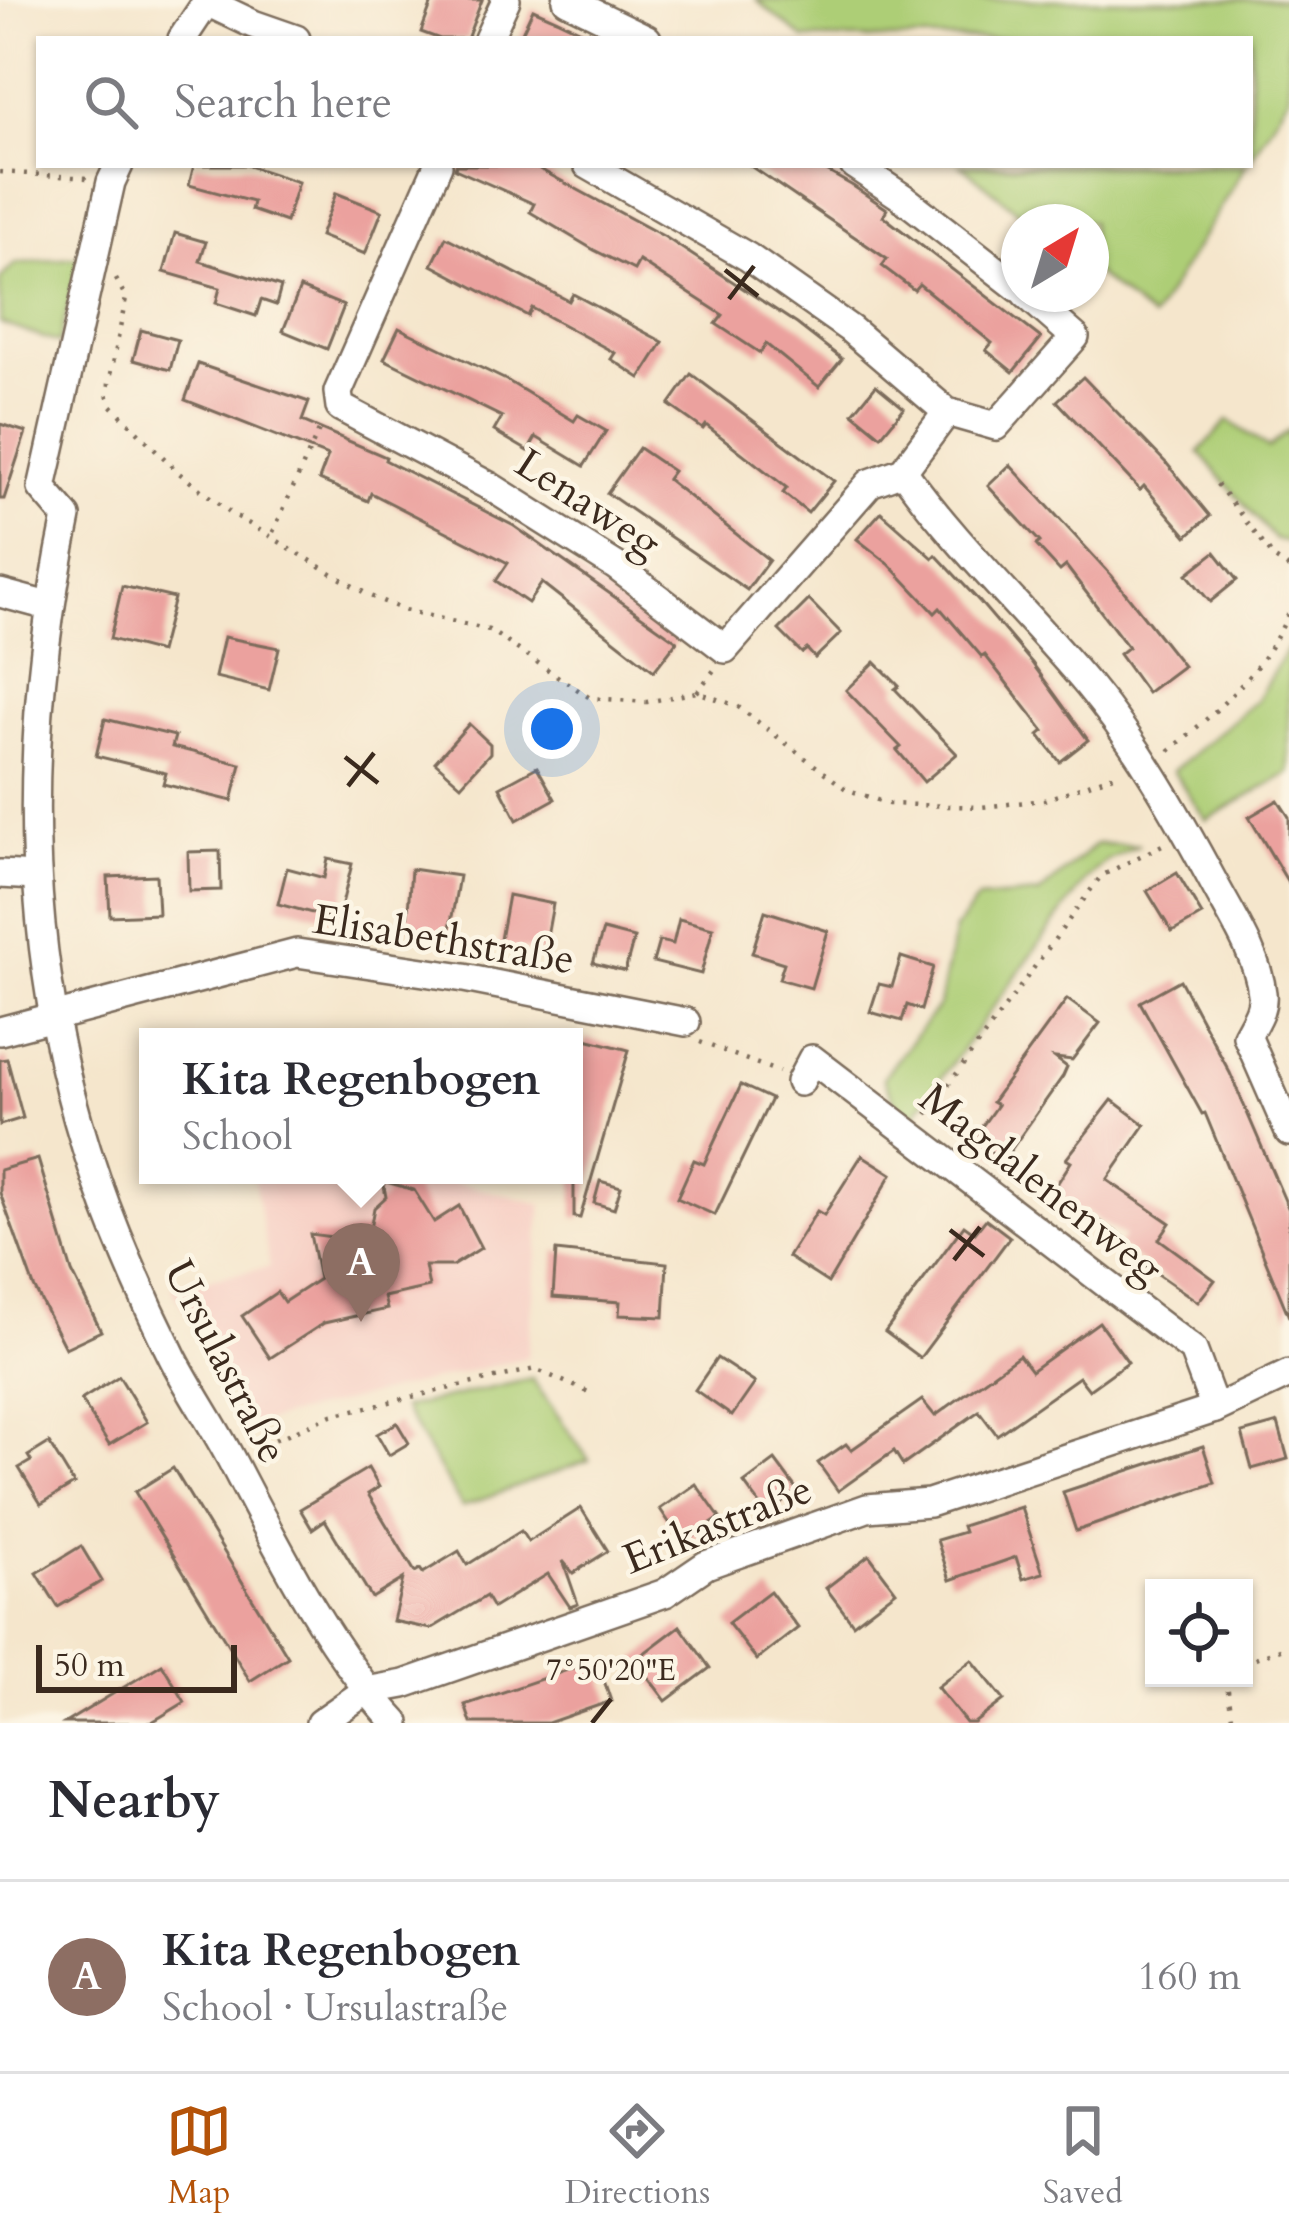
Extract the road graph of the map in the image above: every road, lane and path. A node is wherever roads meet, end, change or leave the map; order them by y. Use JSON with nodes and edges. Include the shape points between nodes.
{"nodes":[{"id":1,"x":567,"y":0,"type":"edge"},
{"id":2,"x":208,"y":1,"type":"edge"},
{"id":3,"x":504,"y":2,"type":"edge"},
{"id":4,"x":184,"y":36,"type":"edge"},
{"id":5,"x":287,"y":36,"type":"edge"},
{"id":6,"x":489,"y":36,"type":"edge"},
{"id":7,"x":641,"y":36,"type":"edge"},
{"id":8,"x":437,"y":168,"type":"edge"},
{"id":9,"x":593,"y":168,"type":"edge"},
{"id":10,"x":858,"y":168,"type":"edge"},
{"id":11,"x":0,"y":172,"type":"edge"},
{"id":12,"x":115,"y":174,"type":"edge"},
{"id":13,"x":91,"y":270,"type":"junction"},
{"id":14,"x":1001,"y":274,"type":"edge"},
{"id":15,"x":1046,"y":312,"type":"edge"},
{"id":16,"x":340,"y":407,"type":"junction"},
{"id":17,"x":947,"y":412,"type":"junction"},
{"id":18,"x":903,"y":471,"type":"junction"},
{"id":19,"x":1217,"y":484,"type":"dead end"},
{"id":20,"x":272,"y":534,"type":"junction"},
{"id":21,"x":1289,"y":568,"type":"edge"},
{"id":22,"x":0,"y":593,"type":"edge"},
{"id":23,"x":48,"y":606,"type":"junction"},
{"id":24,"x":1289,"y":612,"type":"edge"},
{"id":25,"x":1145,"y":765,"type":"junction"},
{"id":26,"x":1186,"y":832,"type":"junction"},
{"id":27,"x":0,"y":874,"type":"edge"},
{"id":28,"x":36,"y":876,"type":"junction"},
{"id":29,"x":1289,"y":1007,"type":"edge"},
{"id":30,"x":1260,"y":1011,"type":"junction"},
{"id":31,"x":51,"y":1018,"type":"junction"},
{"id":32,"x":686,"y":1022,"type":"joint"},
{"id":33,"x":0,"y":1031,"type":"edge"},
{"id":34,"x":800,"y":1082,"type":"joint"},
{"id":35,"x":1289,"y":1132,"type":"edge"},
{"id":36,"x":912,"y":1135,"type":"junction"},
{"id":37,"x":1288,"y":1377,"type":"edge"},
{"id":38,"x":593,"y":1394,"type":"dead end"},
{"id":39,"x":1215,"y":1408,"type":"junction"},
{"id":40,"x":231,"y":1459,"type":"junction"},
{"id":41,"x":1289,"y":1646,"type":"edge"},
{"id":42,"x":1253,"y":1659,"type":"edge"},
{"id":43,"x":1227,"y":1687,"type":"edge"},
{"id":44,"x":366,"y":1691,"type":"junction"},
{"id":45,"x":320,"y":1723,"type":"edge"},
{"id":46,"x":396,"y":1723,"type":"edge"},
{"id":47,"x":1233,"y":1723,"type":"edge"}],
"edges":[{"from":1,"to":7,"type":"street"},
{"from":2,"to":4,"type":"street"},
{"from":2,"to":5,"type":"street"},
{"from":3,"to":6,"type":"street"},
{"from":8,"to":16,"type":"street","via":[[338,392]]},
{"from":9,"to":17,"type":"street","via":[[748,257]]},
{"from":10,"to":14,"type":"street"},
{"from":11,"to":12,"type":"path"},
{"from":12,"to":13,"type":"street","name":"Ursulastraße"},
{"from":13,"to":20,"type":"path","via":[[115,278],[126,298],[111,405],[179,473]]},
{"from":13,"to":23,"type":"street","name":"Ursulastraße","via":[[42,488],[67,517]]},
{"from":15,"to":17,"type":"street","via":[[1075,337],[996,426]]},
{"from":16,"to":18,"type":"street","name":"Lenaweg","via":[[508,498],[725,649],[870,483]]},
{"from":16,"to":20,"type":"path","via":[[326,416]]},
{"from":17,"to":18,"type":"street","name":"Lenaweg"},
{"from":18,"to":25,"type":"street","via":[[1089,686]]},
{"from":19,"to":21,"type":"path"},
{"from":20,"to":25,"type":"path","via":[[370,596],[489,630],[590,698],[647,702],[697,692],[737,706],[846,789],[888,804],[1044,800]]},
{"from":22,"to":23,"type":"street"},
{"from":23,"to":28,"type":"street","name":"Ursulastraße"},
{"from":24,"to":25,"type":"path","via":[[1262,662],[1212,716]]},
{"from":25,"to":26,"type":"street"},
{"from":26,"to":30,"type":"street","via":[[1244,940]]},
{"from":26,"to":36,"type":"path","via":[[1101,877]]},
{"from":27,"to":28,"type":"street"},
{"from":28,"to":31,"type":"street","name":"Ursulastraße"},
{"from":29,"to":30,"type":"street"},
{"from":30,"to":35,"type":"street","via":[[1247,1036]]},
{"from":31,"to":32,"type":"street","name":"Elisabethstraße","via":[[296,952]]},
{"from":31,"to":33,"type":"street","name":"Elisabethstraße"},
{"from":31,"to":40,"type":"street","name":"Ursulastraße","via":[[116,1233]]},
{"from":32,"to":34,"type":"path","via":[[701,1044]]},
{"from":34,"to":36,"type":"street","name":"Magdalenenweg","via":[[812,1059]]},
{"from":36,"to":39,"type":"street","name":"Magdalenenweg","via":[[1192,1350]]},
{"from":37,"to":39,"type":"street","name":"Erikastraße"},
{"from":38,"to":40,"type":"path","via":[[535,1369],[332,1415]]},
{"from":39,"to":44,"type":"street","name":"Erikastraße","via":[[928,1503],[867,1508],[706,1565],[665,1593]]},
{"from":40,"to":44,"type":"street","name":"Ursulastraße"},
{"from":41,"to":42,"type":"path"},
{"from":43,"to":47,"type":"path"},
{"from":44,"to":45,"type":"street","name":"Erikastraße"},
{"from":44,"to":46,"type":"street","name":"Ursulastraße"}]}
